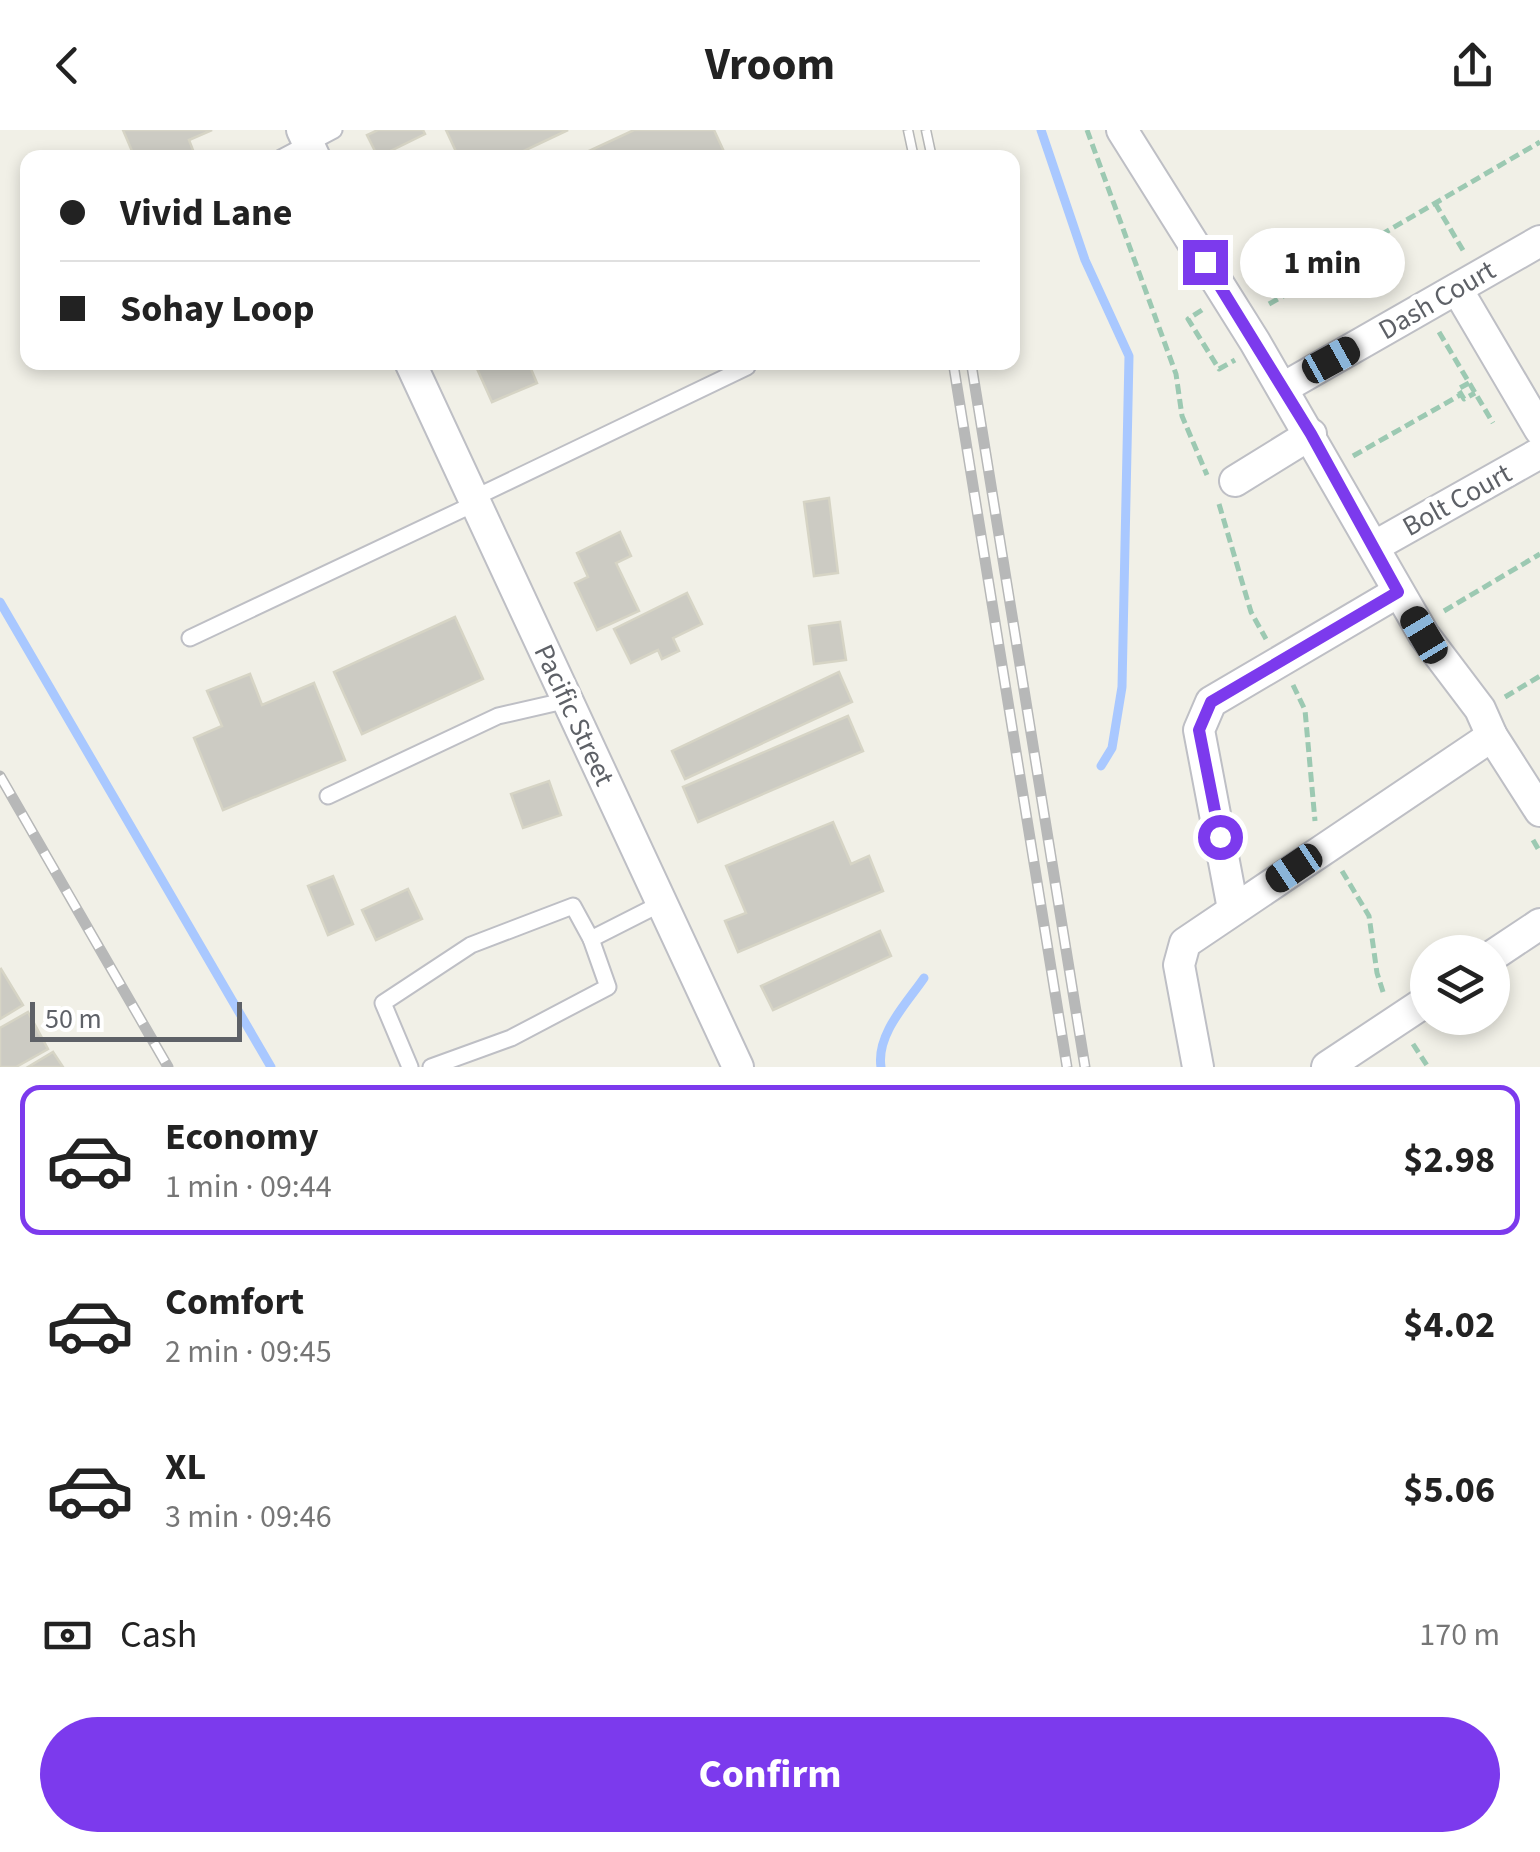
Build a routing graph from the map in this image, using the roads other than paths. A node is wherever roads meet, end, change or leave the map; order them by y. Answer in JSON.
{"nodes":[{"id":1,"x":1122,"y":130,"type":"edge"},
{"id":2,"x":1540,"y":241,"type":"edge"},
{"id":3,"x":1457,"y":289,"type":"junction"},
{"id":4,"x":414,"y":370,"type":"edge"},
{"id":5,"x":743,"y":370,"type":"edge"},
{"id":6,"x":1283,"y":388,"type":"junction"},
{"id":7,"x":1540,"y":430,"type":"edge"},
{"id":8,"x":1311,"y":434,"type":"junction"},
{"id":9,"x":1540,"y":454,"type":"edge"},
{"id":10,"x":1221,"y":487,"type":"road end"},
{"id":11,"x":475,"y":500,"type":"junction"},
{"id":12,"x":1375,"y":546,"type":"junction"},
{"id":13,"x":1398,"y":592,"type":"junction"},
{"id":14,"x":190,"y":638,"type":"dead end"},
{"id":15,"x":568,"y":700,"type":"junction"},
{"id":16,"x":1492,"y":736,"type":"junction"},
{"id":17,"x":1535,"y":793,"type":"edge"},
{"id":18,"x":328,"y":796,"type":"dead end"},
{"id":19,"x":662,"y":903,"type":"junction"},
{"id":20,"x":1233,"y":909,"type":"junction"},
{"id":21,"x":1540,"y":924,"type":"edge"},
{"id":22,"x":591,"y":939,"type":"junction"},
{"id":23,"x":1510,"y":944,"type":"edge"},
{"id":24,"x":1410,"y":1012,"type":"edge"},
{"id":25,"x":410,"y":1067,"type":"edge"},
{"id":26,"x":432,"y":1067,"type":"edge"},
{"id":27,"x":738,"y":1067,"type":"edge"},
{"id":28,"x":1198,"y":1067,"type":"edge"},
{"id":29,"x":1328,"y":1067,"type":"edge"}],
"edges":[{"from":1,"to":6,"type":"street"},
{"from":2,"to":3,"type":"street","name":"Dash Court"},
{"from":3,"to":6,"type":"street","name":"Dash Court"},
{"from":3,"to":7,"type":"street"},
{"from":4,"to":11,"type":"street","name":"Pacific Street"},
{"from":5,"to":11,"type":"lane"},
{"from":6,"to":8,"type":"street"},
{"from":8,"to":10,"type":"street"},
{"from":8,"to":12,"type":"street"},
{"from":9,"to":12,"type":"street","name":"Bolt Court"},
{"from":11,"to":14,"type":"lane"},
{"from":11,"to":15,"type":"street","name":"Pacific Street"},
{"from":12,"to":13,"type":"street"},
{"from":13,"to":16,"type":"street"},
{"from":13,"to":20,"type":"street"},
{"from":15,"to":18,"type":"lane"},
{"from":15,"to":19,"type":"street","name":"Pacific Street"},
{"from":16,"to":17,"type":"street"},
{"from":16,"to":20,"type":"street"},
{"from":19,"to":22,"type":"lane"},
{"from":19,"to":27,"type":"street","name":"Pacific Street"},
{"from":20,"to":28,"type":"street"},
{"from":21,"to":23,"type":"street"},
{"from":22,"to":25,"type":"lane"},
{"from":22,"to":26,"type":"lane"},
{"from":24,"to":29,"type":"street"}]}
